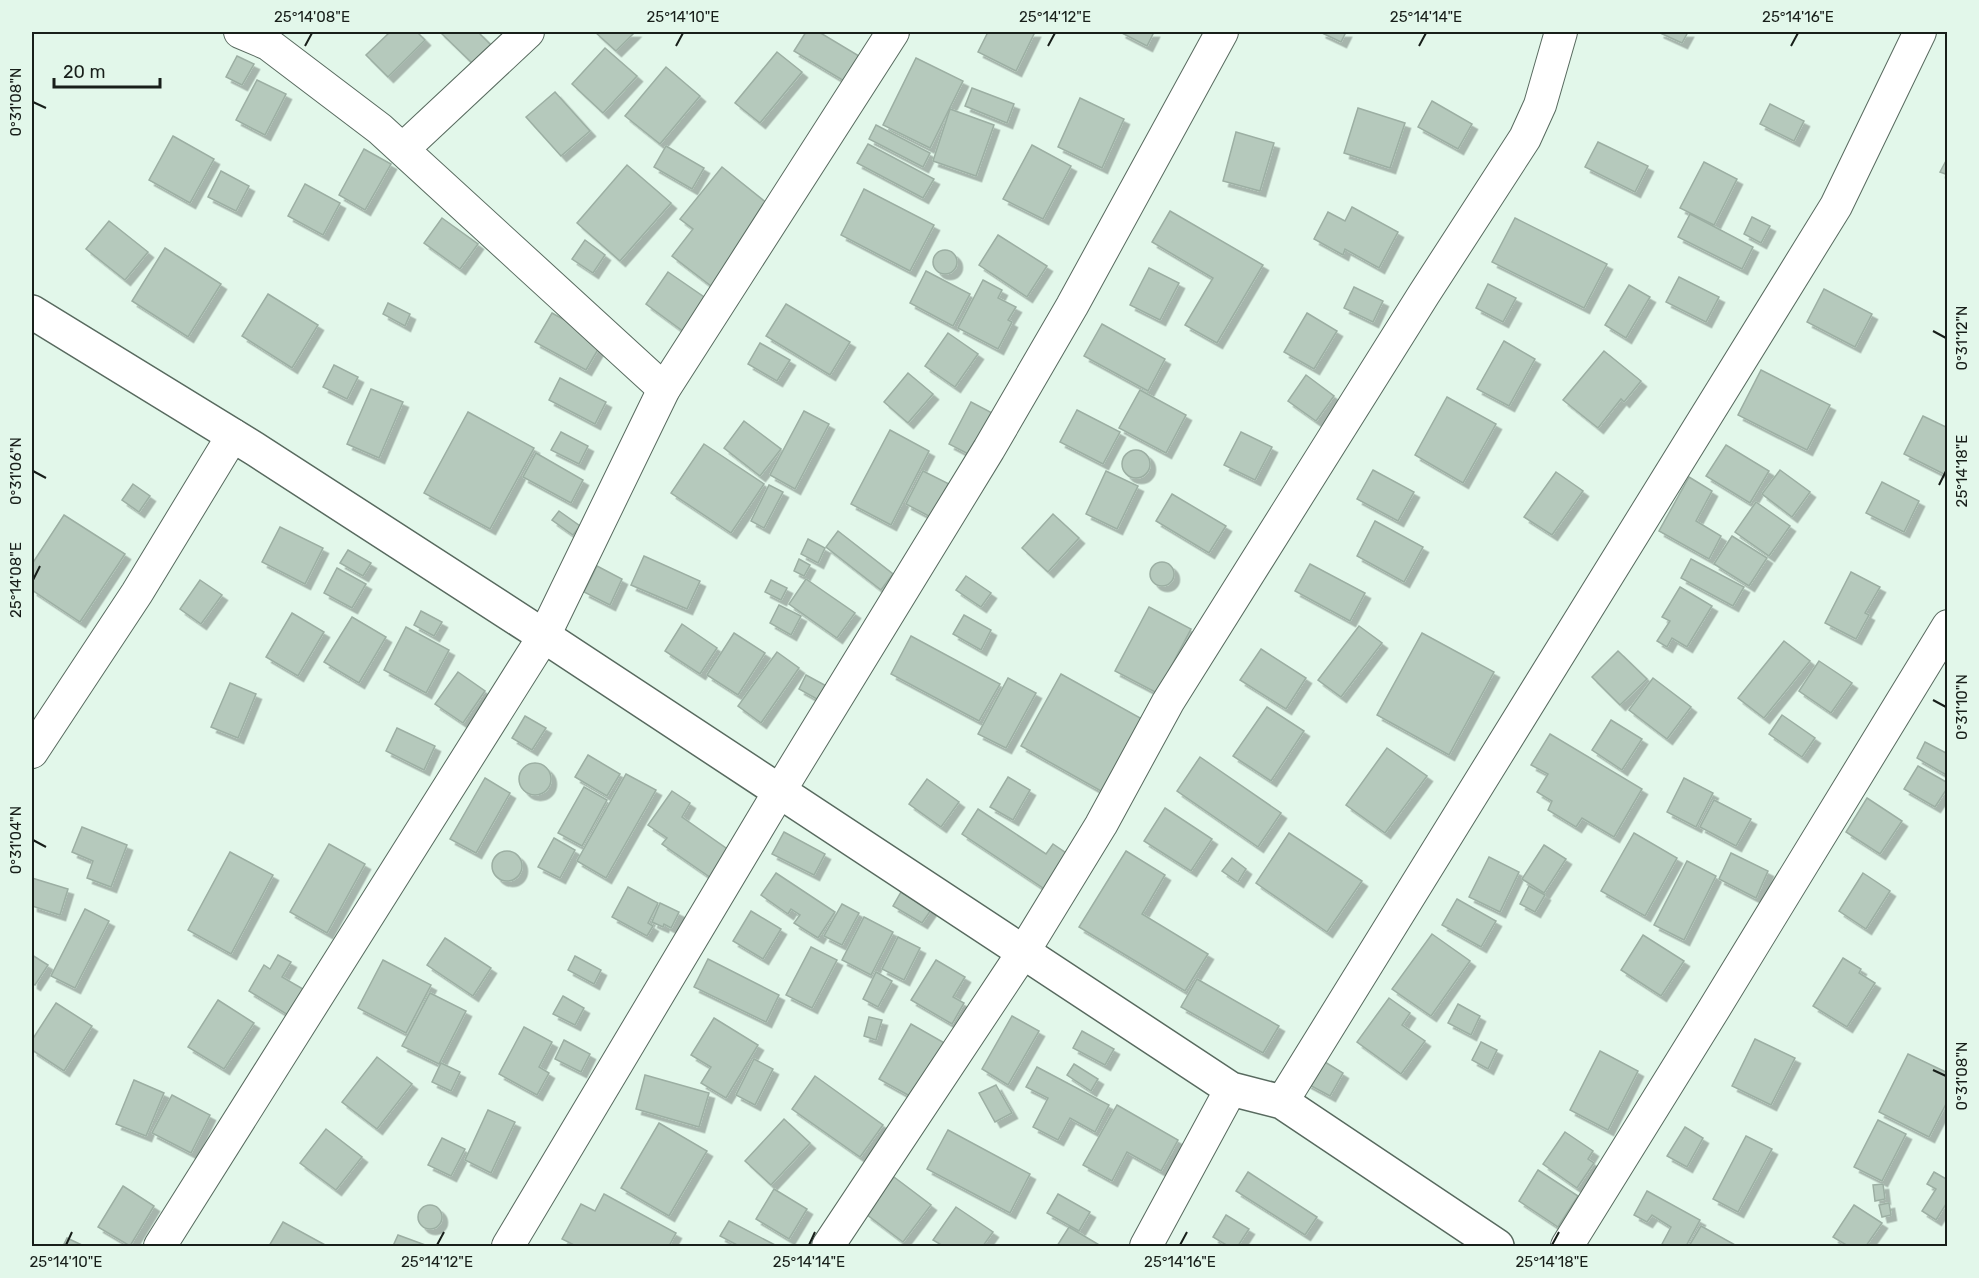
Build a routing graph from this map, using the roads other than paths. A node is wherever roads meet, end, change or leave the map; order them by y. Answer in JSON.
{"nodes":[{"id":1,"x":240,"y":32,"type":"edge"},
{"id":2,"x":528,"y":32,"type":"edge"},
{"id":3,"x":893,"y":32,"type":"edge"},
{"id":4,"x":1222,"y":32,"type":"edge"},
{"id":5,"x":1561,"y":32,"type":"edge"},
{"id":6,"x":1920,"y":32,"type":"edge"},
{"id":7,"x":403,"y":149,"type":"junction"},
{"id":8,"x":32,"y":312,"type":"edge"},
{"id":9,"x":664,"y":389,"type":"junction"},
{"id":10,"x":233,"y":435,"type":"junction"},
{"id":11,"x":1947,"y":626,"type":"edge"},
{"id":12,"x":544,"y":636,"type":"junction"},
{"id":13,"x":32,"y":752,"type":"edge"},
{"id":14,"x":779,"y":792,"type":"junction"},
{"id":15,"x":1024,"y":951,"type":"junction"},
{"id":16,"x":1231,"y":1089,"type":"junction"},
{"id":17,"x":1282,"y":1101,"type":"junction"},
{"id":18,"x":160,"y":1246,"type":"edge"},
{"id":19,"x":508,"y":1246,"type":"edge"},
{"id":20,"x":828,"y":1246,"type":"edge"},
{"id":21,"x":1146,"y":1246,"type":"edge"},
{"id":22,"x":1497,"y":1246,"type":"edge"},
{"id":23,"x":1567,"y":1246,"type":"edge"}],
"edges":[{"from":1,"to":7,"type":"street"},
{"from":2,"to":7,"type":"street"},
{"from":3,"to":9,"type":"street"},
{"from":4,"to":14,"type":"street"},
{"from":5,"to":15,"type":"street"},
{"from":6,"to":17,"type":"street"},
{"from":7,"to":9,"type":"street"},
{"from":8,"to":10,"type":"street"},
{"from":9,"to":12,"type":"street"},
{"from":10,"to":12,"type":"street"},
{"from":10,"to":13,"type":"street"},
{"from":11,"to":23,"type":"street"},
{"from":12,"to":14,"type":"street"},
{"from":12,"to":18,"type":"street"},
{"from":14,"to":15,"type":"street"},
{"from":14,"to":19,"type":"street"},
{"from":15,"to":16,"type":"street"},
{"from":15,"to":20,"type":"street"},
{"from":16,"to":17,"type":"street"},
{"from":16,"to":21,"type":"street"},
{"from":17,"to":22,"type":"street"}]}
